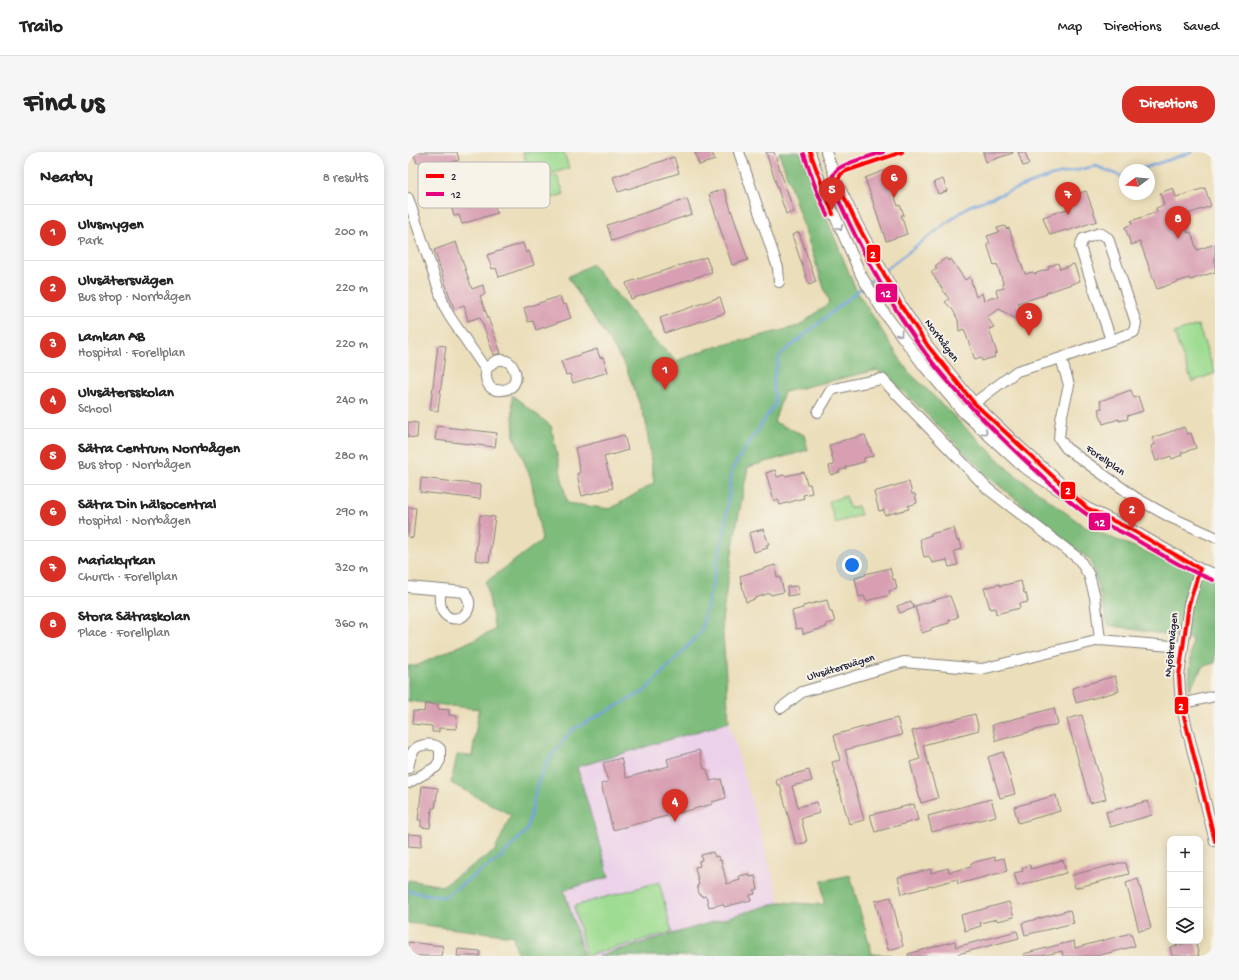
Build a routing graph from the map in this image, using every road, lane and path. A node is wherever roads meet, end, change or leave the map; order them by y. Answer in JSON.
{"nodes":[{"id":1,"x":739,"y":152,"type":"edge"},
{"id":2,"x":811,"y":152,"type":"edge"},
{"id":3,"x":826,"y":152,"type":"edge"},
{"id":4,"x":408,"y":198,"type":"edge"},
{"id":5,"x":779,"y":282,"type":"dead end"},
{"id":6,"x":1111,"y":340,"type":"junction"},
{"id":7,"x":1061,"y":358,"type":"junction"},
{"id":8,"x":486,"y":370,"type":"dead end"},
{"id":9,"x":974,"y":403,"type":"junction"},
{"id":10,"x":818,"y":412,"type":"dead end"},
{"id":11,"x":963,"y":412,"type":"junction"},
{"id":12,"x":1087,"y":508,"type":"junction"},
{"id":13,"x":1215,"y":536,"type":"edge"},
{"id":14,"x":1200,"y":569,"type":"junction"},
{"id":15,"x":1215,"y":574,"type":"edge"},
{"id":16,"x":408,"y":587,"type":"edge"},
{"id":17,"x":440,"y":591,"type":"dead end"},
{"id":18,"x":1100,"y":640,"type":"junction"},
{"id":19,"x":1183,"y":647,"type":"junction"},
{"id":20,"x":1215,"y":696,"type":"edge"},
{"id":21,"x":1181,"y":704,"type":"junction"},
{"id":22,"x":781,"y":708,"type":"dead end"},
{"id":23,"x":408,"y":768,"type":"edge"},
{"id":24,"x":408,"y":783,"type":"edge"},
{"id":25,"x":1215,"y":841,"type":"edge"}],
"edges":[{"from":1,"to":5,"type":"street"},
{"from":2,"to":11,"type":"street","name":"Norrbågen","one_way":true},
{"from":3,"to":9,"type":"street","name":"Norrbågen"},
{"from":4,"to":8,"type":"street"},
{"from":6,"to":6,"type":"street"},
{"from":6,"to":7,"type":"street"},
{"from":7,"to":9,"type":"street"},
{"from":7,"to":13,"type":"street","name":"Forellplan"},
{"from":9,"to":11,"type":"street"},
{"from":9,"to":12,"type":"street","name":"Norrbågen"},
{"from":10,"to":18,"type":"street"},
{"from":11,"to":12,"type":"street","name":"Norrbågen","one_way":true},
{"from":12,"to":14,"type":"street","name":"Norrbågen"},
{"from":14,"to":15,"type":"street","name":"Norrbågen"},
{"from":14,"to":19,"type":"street","name":"Nyöstervägen"},
{"from":16,"to":17,"type":"street"},
{"from":18,"to":19,"type":"street","name":"Ulvsätersvägen"},
{"from":18,"to":22,"type":"street","name":"Ulvsätersvägen"},
{"from":19,"to":21,"type":"street","name":"Nyöstervägen"},
{"from":20,"to":21,"type":"street"},
{"from":21,"to":25,"type":"street","name":"Nyöstervägen"},
{"from":23,"to":24,"type":"street"}]}
